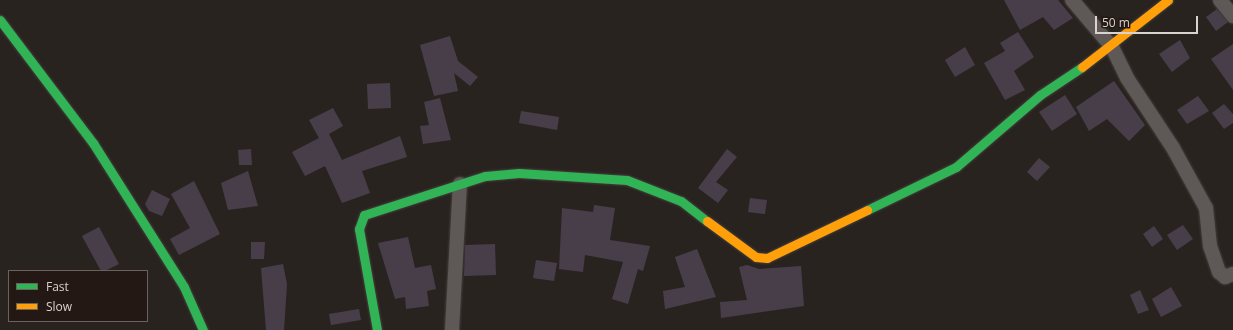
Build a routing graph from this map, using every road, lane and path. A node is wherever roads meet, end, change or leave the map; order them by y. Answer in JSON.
{"nodes":[{"id":1,"x":1072,"y":0,"type":"edge"},
{"id":2,"x":1168,"y":0,"type":"edge"},
{"id":3,"x":1220,"y":0,"type":"edge"},
{"id":4,"x":1233,"y":16,"type":"edge"},
{"id":5,"x":0,"y":20,"type":"edge"},
{"id":6,"x":1112,"y":47,"type":"junction"},
{"id":7,"x":460,"y":184,"type":"junction"},
{"id":8,"x":1233,"y":274,"type":"edge"},
{"id":9,"x":203,"y":330,"type":"edge"},
{"id":10,"x":377,"y":330,"type":"edge"},
{"id":11,"x":452,"y":330,"type":"edge"}],
"edges":[{"from":1,"to":6,"type":"street"},
{"from":2,"to":6,"type":"street"},
{"from":3,"to":4,"type":"street"},
{"from":5,"to":9,"type":"street"},
{"from":6,"to":7,"type":"street"},
{"from":6,"to":8,"type":"street"},
{"from":7,"to":10,"type":"street"},
{"from":7,"to":11,"type":"street"}]}
